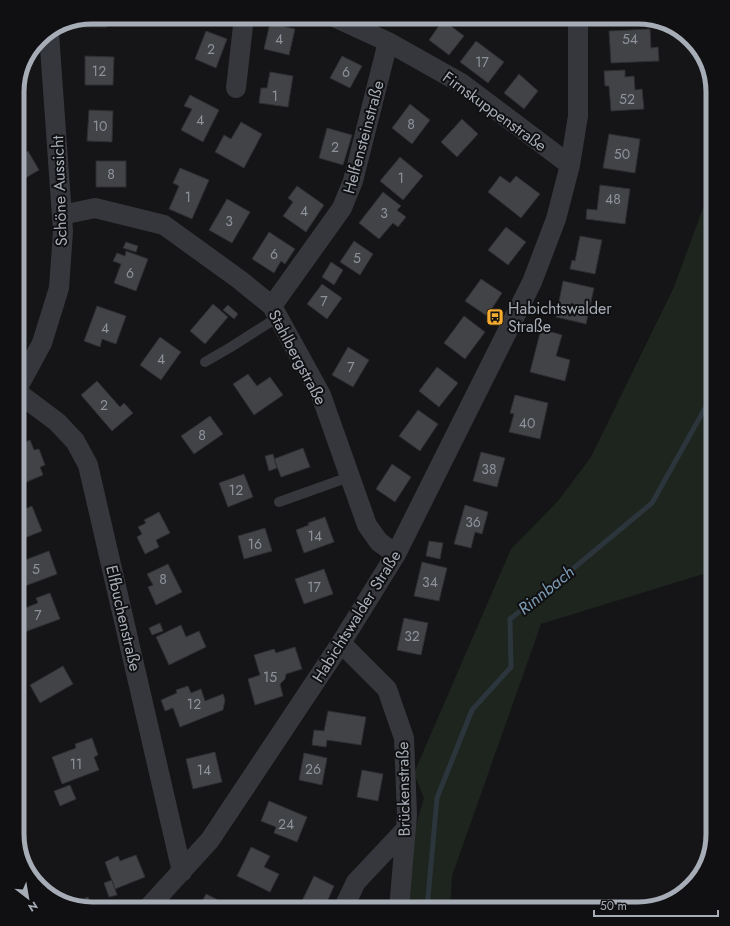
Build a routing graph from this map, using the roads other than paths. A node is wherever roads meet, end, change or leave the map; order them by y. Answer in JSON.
{"nodes":[{"id":1,"x":243,"y":24,"type":"edge"},
{"id":2,"x":349,"y":24,"type":"edge"},
{"id":3,"x":578,"y":24,"type":"edge"},
{"id":4,"x":49,"y":39,"type":"edge"},
{"id":5,"x":388,"y":42,"type":"junction"},
{"id":6,"x":236,"y":88,"type":"dead end"},
{"id":7,"x":570,"y":165,"type":"junction"},
{"id":8,"x":62,"y":214,"type":"junction"},
{"id":9,"x":275,"y":312,"type":"junction"},
{"id":10,"x":205,"y":362,"type":"dead end"},
{"id":11,"x":24,"y":377,"type":"edge"},
{"id":12,"x":24,"y":396,"type":"edge"},
{"id":13,"x":350,"y":478,"type":"junction"},
{"id":14,"x":279,"y":502,"type":"dead end"},
{"id":15,"x":396,"y":554,"type":"junction"},
{"id":16,"x":341,"y":643,"type":"junction"},
{"id":17,"x":404,"y":831,"type":"junction"},
{"id":18,"x":182,"y":872,"type":"junction"},
{"id":19,"x":154,"y":902,"type":"edge"},
{"id":20,"x":346,"y":902,"type":"edge"},
{"id":21,"x":399,"y":902,"type":"edge"}],
"edges":[{"from":1,"to":6,"type":"street"},
{"from":2,"to":5,"type":"street","name":"Firnskuppenstraße"},
{"from":3,"to":7,"type":"street","name":"Habichtswalder Straße"},
{"from":4,"to":8,"type":"street","name":"Schöne Aussicht"},
{"from":5,"to":7,"type":"street","name":"Firnskuppenstraße"},
{"from":5,"to":9,"type":"street","name":"Helfensteinstraße"},
{"from":7,"to":15,"type":"street","name":"Habichtswalder Straße"},
{"from":8,"to":9,"type":"street","name":"Stahlbergstraße"},
{"from":8,"to":11,"type":"street","name":"Schöne Aussicht"},
{"from":9,"to":10,"type":"lane"},
{"from":9,"to":13,"type":"street","name":"Stahlbergstraße"},
{"from":12,"to":18,"type":"street","name":"Elfbuchenstraße"},
{"from":13,"to":14,"type":"lane"},
{"from":13,"to":15,"type":"street","name":"Stahlbergstraße"},
{"from":15,"to":16,"type":"street","name":"Habichtswalder Straße"},
{"from":16,"to":17,"type":"street","name":"Brückenstraße"},
{"from":16,"to":18,"type":"street","name":"Habichtswalder Straße"},
{"from":17,"to":20,"type":"street"},
{"from":17,"to":21,"type":"street","name":"Brückenstraße"},
{"from":18,"to":19,"type":"street","name":"Habichtswalder Straße"}]}
